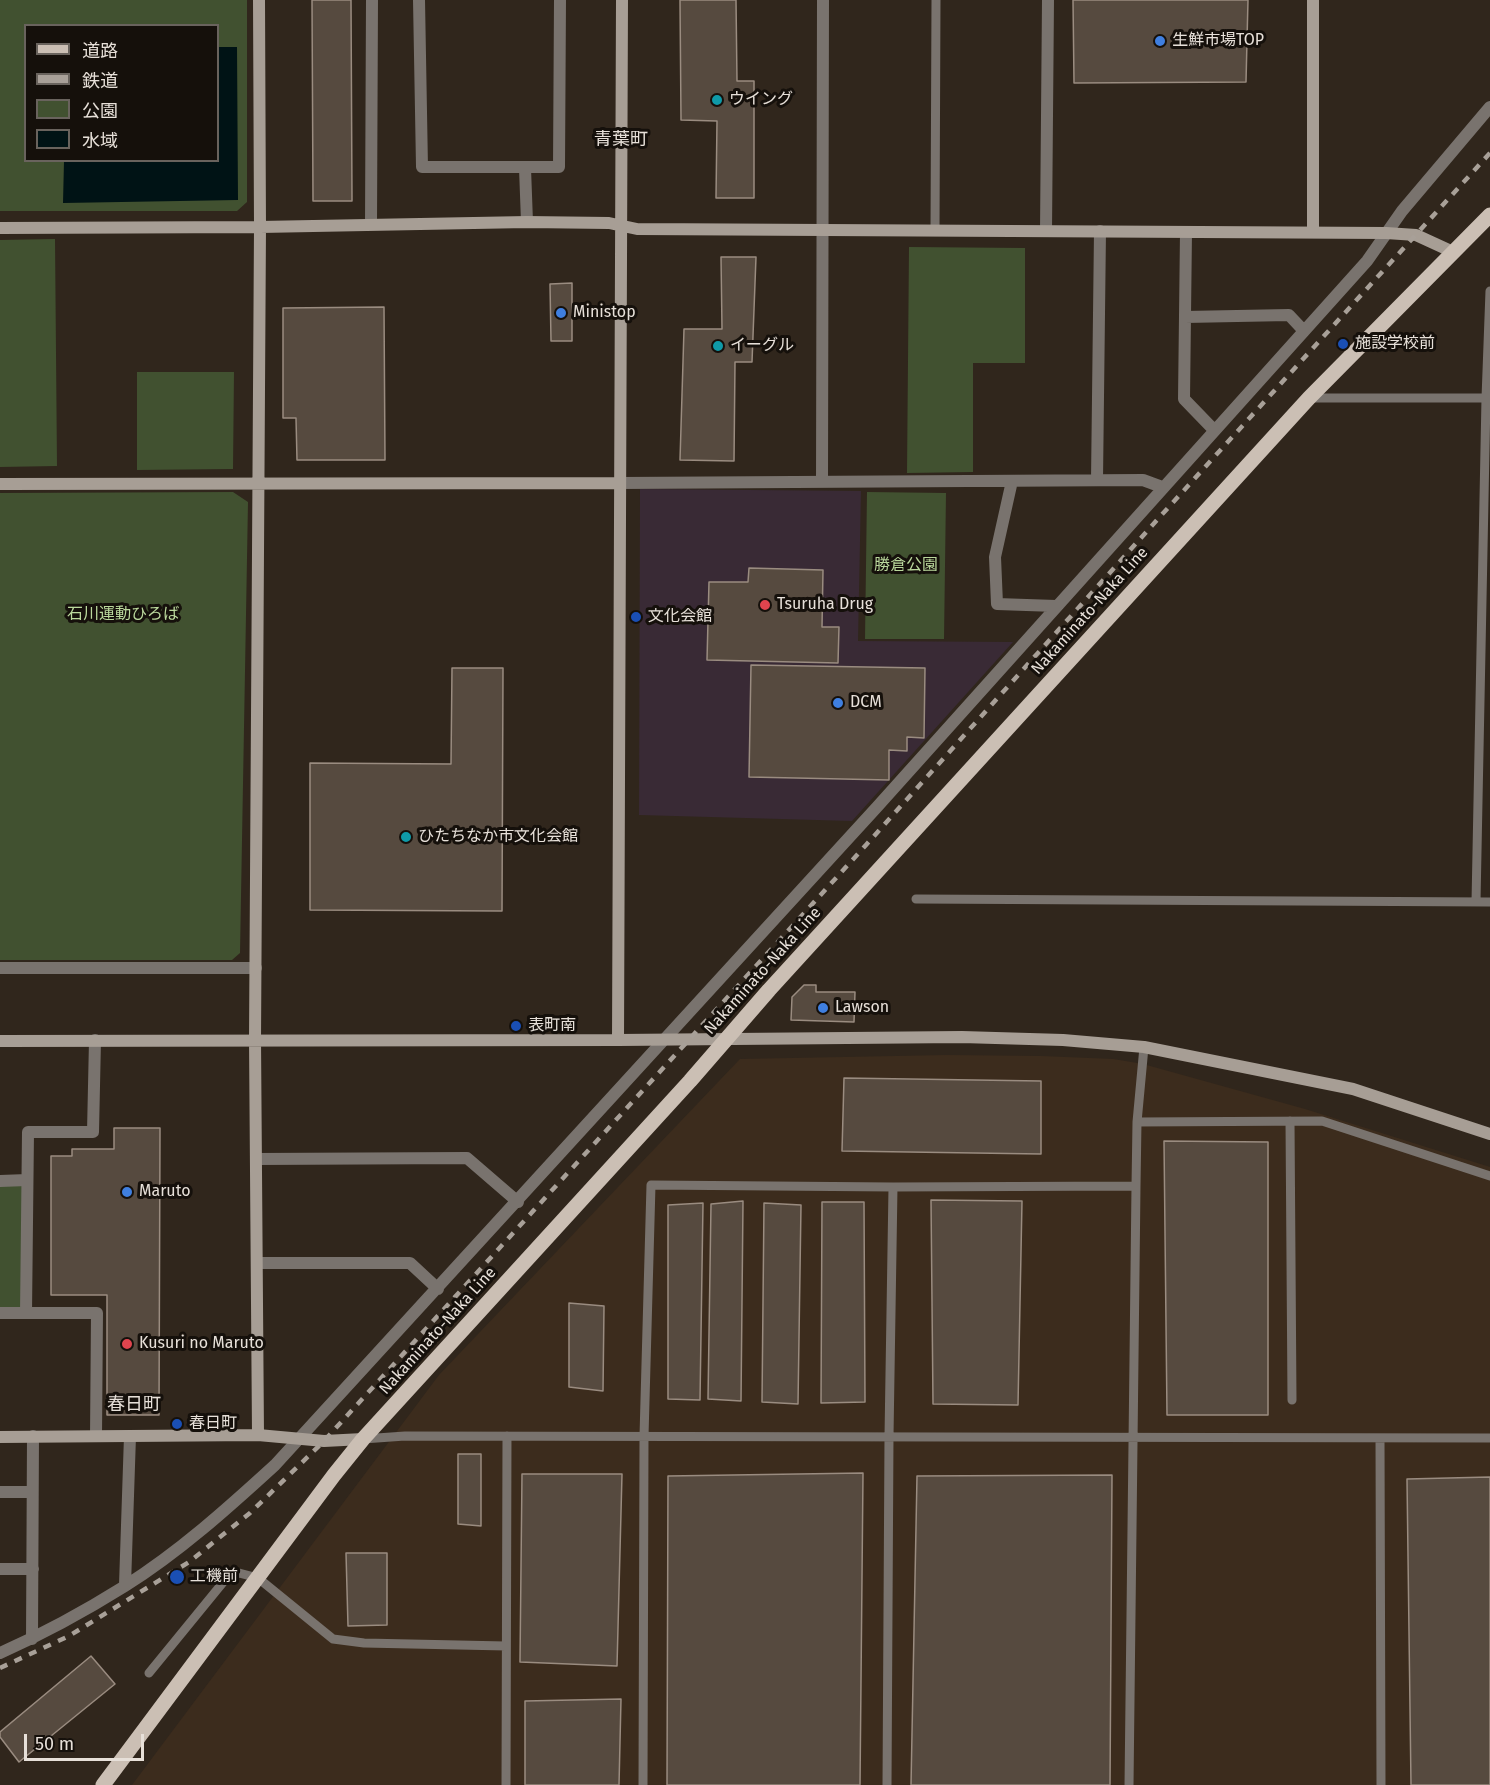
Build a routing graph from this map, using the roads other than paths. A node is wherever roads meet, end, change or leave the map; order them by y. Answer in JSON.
{"nodes":[{"id":1,"x":259,"y":0,"type":"edge"},
{"id":2,"x":372,"y":0,"type":"edge"},
{"id":3,"x":419,"y":0,"type":"edge"},
{"id":4,"x":560,"y":0,"type":"edge"},
{"id":5,"x":622,"y":0,"type":"edge"},
{"id":6,"x":823,"y":0,"type":"edge"},
{"id":7,"x":936,"y":0,"type":"edge"},
{"id":8,"x":1048,"y":0,"type":"edge"},
{"id":9,"x":1313,"y":0,"type":"edge"},
{"id":10,"x":1490,"y":107,"type":"edge"},
{"id":11,"x":525,"y":168,"type":"junction"},
{"id":12,"x":1490,"y":214,"type":"edge"},
{"id":13,"x":527,"y":222,"type":"junction"},
{"id":14,"x":371,"y":224,"type":"junction"},
{"id":15,"x":620,"y":224,"type":"junction"},
{"id":16,"x":260,"y":227,"type":"junction"},
{"id":17,"x":0,"y":228,"type":"edge"},
{"id":18,"x":822,"y":230,"type":"junction"},
{"id":19,"x":935,"y":230,"type":"junction"},
{"id":20,"x":1046,"y":231,"type":"junction"},
{"id":21,"x":1100,"y":231,"type":"junction"},
{"id":22,"x":1186,"y":232,"type":"junction"},
{"id":23,"x":1313,"y":232,"type":"junction"},
{"id":24,"x":1386,"y":233,"type":"junction"},
{"id":25,"x":1453,"y":252,"type":"junction"},
{"id":26,"x":1490,"y":291,"type":"edge"},
{"id":27,"x":1185,"y":317,"type":"junction"},
{"id":28,"x":1304,"y":331,"type":"junction"},
{"id":29,"x":1309,"y":398,"type":"junction"},
{"id":30,"x":1488,"y":398,"type":"edge"},
{"id":31,"x":1214,"y":430,"type":"junction"},
{"id":32,"x":1097,"y":480,"type":"junction"},
{"id":33,"x":822,"y":481,"type":"junction"},
{"id":34,"x":1012,"y":481,"type":"junction"},
{"id":35,"x":258,"y":483,"type":"junction"},
{"id":36,"x":620,"y":483,"type":"junction"},
{"id":37,"x":0,"y":484,"type":"edge"},
{"id":38,"x":1162,"y":487,"type":"junction"},
{"id":39,"x":1056,"y":606,"type":"junction"},
{"id":40,"x":916,"y":899,"type":"dead end"},
{"id":41,"x":1476,"y":902,"type":"junction"},
{"id":42,"x":1490,"y":902,"type":"edge"},
{"id":43,"x":0,"y":968,"type":"edge"},
{"id":44,"x":256,"y":968,"type":"junction"},
{"id":45,"x":727,"y":1038,"type":"junction"},
{"id":46,"x":255,"y":1039,"type":"junction"},
{"id":47,"x":663,"y":1039,"type":"junction"},
{"id":48,"x":95,"y":1040,"type":"junction"},
{"id":49,"x":618,"y":1040,"type":"junction"},
{"id":50,"x":0,"y":1041,"type":"edge"},
{"id":51,"x":1144,"y":1047,"type":"junction"},
{"id":52,"x":1290,"y":1121,"type":"junction"},
{"id":53,"x":1137,"y":1122,"type":"junction"},
{"id":54,"x":1490,"y":1134,"type":"edge"},
{"id":55,"x":256,"y":1159,"type":"junction"},
{"id":56,"x":1490,"y":1176,"type":"edge"},
{"id":57,"x":0,"y":1180,"type":"edge"},
{"id":58,"x":27,"y":1180,"type":"junction"},
{"id":59,"x":1136,"y":1186,"type":"junction"},
{"id":60,"x":893,"y":1187,"type":"junction"},
{"id":61,"x":518,"y":1202,"type":"junction"},
{"id":62,"x":257,"y":1263,"type":"junction"},
{"id":63,"x":438,"y":1289,"type":"junction"},
{"id":64,"x":0,"y":1312,"type":"edge"},
{"id":65,"x":26,"y":1313,"type":"junction"},
{"id":66,"x":1292,"y":1400,"type":"dead end"},
{"id":67,"x":258,"y":1435,"type":"junction"},
{"id":68,"x":33,"y":1436,"type":"junction"},
{"id":69,"x":96,"y":1436,"type":"junction"},
{"id":70,"x":130,"y":1436,"type":"junction"},
{"id":71,"x":507,"y":1436,"type":"junction"},
{"id":72,"x":644,"y":1436,"type":"junction"},
{"id":73,"x":888,"y":1436,"type":"junction"},
{"id":74,"x":1132,"y":1436,"type":"junction"},
{"id":75,"x":0,"y":1437,"type":"edge"},
{"id":76,"x":302,"y":1438,"type":"junction"},
{"id":77,"x":1380,"y":1438,"type":"junction"},
{"id":78,"x":1490,"y":1438,"type":"edge"},
{"id":79,"x":363,"y":1440,"type":"junction"},
{"id":80,"x":0,"y":1492,"type":"edge"},
{"id":81,"x":32,"y":1492,"type":"junction"},
{"id":82,"x":0,"y":1569,"type":"edge"},
{"id":83,"x":33,"y":1569,"type":"junction"},
{"id":84,"x":258,"y":1578,"type":"junction"},
{"id":85,"x":125,"y":1586,"type":"junction"},
{"id":86,"x":32,"y":1639,"type":"junction"},
{"id":87,"x":506,"y":1646,"type":"junction"},
{"id":88,"x":0,"y":1653,"type":"edge"},
{"id":89,"x":149,"y":1673,"type":"dead end"},
{"id":90,"x":103,"y":1785,"type":"edge"},
{"id":91,"x":506,"y":1785,"type":"edge"},
{"id":92,"x":643,"y":1785,"type":"edge"},
{"id":93,"x":887,"y":1785,"type":"edge"},
{"id":94,"x":1129,"y":1785,"type":"edge"},
{"id":95,"x":1381,"y":1785,"type":"edge"}],
"edges":[{"from":1,"to":16,"type":"street"},
{"from":2,"to":14,"type":"street"},
{"from":3,"to":11,"type":"street"},
{"from":4,"to":11,"type":"street"},
{"from":5,"to":15,"type":"street"},
{"from":6,"to":18,"type":"street"},
{"from":7,"to":19,"type":"lane"},
{"from":8,"to":20,"type":"street"},
{"from":9,"to":23,"type":"street"},
{"from":10,"to":24,"type":"street"},
{"from":11,"to":13,"type":"street"},
{"from":12,"to":25,"type":"main road","name":"Nakaminato-Naka Line"},
{"from":13,"to":14,"type":"street"},
{"from":13,"to":15,"type":"street"},
{"from":14,"to":16,"type":"street"},
{"from":15,"to":18,"type":"street"},
{"from":15,"to":36,"type":"street"},
{"from":16,"to":17,"type":"street"},
{"from":16,"to":35,"type":"street"},
{"from":18,"to":19,"type":"street"},
{"from":18,"to":33,"type":"street"},
{"from":19,"to":20,"type":"street"},
{"from":20,"to":21,"type":"street"},
{"from":21,"to":22,"type":"street"},
{"from":21,"to":32,"type":"street"},
{"from":22,"to":23,"type":"street"},
{"from":22,"to":27,"type":"street"},
{"from":23,"to":24,"type":"street"},
{"from":24,"to":25,"type":"street"},
{"from":24,"to":28,"type":"street"},
{"from":25,"to":29,"type":"main road","name":"Nakaminato-Naka Line"},
{"from":26,"to":30,"type":"lane"},
{"from":27,"to":28,"type":"street"},
{"from":27,"to":31,"type":"street"},
{"from":28,"to":31,"type":"street"},
{"from":29,"to":30,"type":"lane"},
{"from":29,"to":45,"type":"main road","name":"Nakaminato-Naka Line"},
{"from":30,"to":41,"type":"lane"},
{"from":31,"to":38,"type":"street"},
{"from":32,"to":34,"type":"street"},
{"from":32,"to":38,"type":"street"},
{"from":33,"to":34,"type":"street"},
{"from":33,"to":36,"type":"street"},
{"from":34,"to":39,"type":"street"},
{"from":35,"to":36,"type":"street"},
{"from":35,"to":37,"type":"street"},
{"from":35,"to":44,"type":"street"},
{"from":36,"to":49,"type":"street"},
{"from":38,"to":39,"type":"street"},
{"from":39,"to":47,"type":"street"},
{"from":40,"to":41,"type":"lane"},
{"from":41,"to":42,"type":"lane"},
{"from":43,"to":44,"type":"street"},
{"from":44,"to":46,"type":"street"},
{"from":45,"to":47,"type":"street"},
{"from":45,"to":51,"type":"street"},
{"from":45,"to":79,"type":"main road","name":"Nakaminato-Naka Line"},
{"from":46,"to":48,"type":"street"},
{"from":46,"to":49,"type":"street"},
{"from":46,"to":55,"type":"street"},
{"from":47,"to":49,"type":"street"},
{"from":47,"to":61,"type":"street"},
{"from":48,"to":50,"type":"street"},
{"from":48,"to":58,"type":"street"},
{"from":51,"to":53,"type":"lane"},
{"from":51,"to":54,"type":"street"},
{"from":52,"to":53,"type":"lane"},
{"from":52,"to":56,"type":"lane"},
{"from":52,"to":66,"type":"lane"},
{"from":53,"to":59,"type":"lane"},
{"from":55,"to":61,"type":"street"},
{"from":55,"to":62,"type":"street"},
{"from":57,"to":58,"type":"street"},
{"from":58,"to":65,"type":"street"},
{"from":59,"to":60,"type":"lane"},
{"from":59,"to":74,"type":"lane"},
{"from":60,"to":72,"type":"lane"},
{"from":60,"to":73,"type":"lane"},
{"from":61,"to":63,"type":"street"},
{"from":62,"to":63,"type":"street"},
{"from":62,"to":67,"type":"street"},
{"from":63,"to":76,"type":"street"},
{"from":64,"to":65,"type":"street"},
{"from":65,"to":69,"type":"street"},
{"from":67,"to":70,"type":"street"},
{"from":67,"to":76,"type":"street"},
{"from":68,"to":69,"type":"street"},
{"from":68,"to":75,"type":"street"},
{"from":68,"to":81,"type":"street"},
{"from":69,"to":70,"type":"street"},
{"from":70,"to":85,"type":"street"},
{"from":71,"to":72,"type":"lane"},
{"from":71,"to":79,"type":"lane"},
{"from":71,"to":87,"type":"lane"},
{"from":72,"to":73,"type":"lane"},
{"from":72,"to":92,"type":"lane"},
{"from":73,"to":74,"type":"lane"},
{"from":73,"to":93,"type":"lane"},
{"from":74,"to":77,"type":"lane"},
{"from":74,"to":94,"type":"lane"},
{"from":76,"to":79,"type":"street"},
{"from":76,"to":85,"type":"street"},
{"from":77,"to":78,"type":"lane"},
{"from":77,"to":95,"type":"lane"},
{"from":79,"to":84,"type":"main road","name":"Nakaminato-Naka Line"},
{"from":80,"to":81,"type":"street"},
{"from":81,"to":83,"type":"street"},
{"from":82,"to":83,"type":"street"},
{"from":83,"to":86,"type":"street"},
{"from":84,"to":87,"type":"lane"},
{"from":84,"to":89,"type":"lane"},
{"from":84,"to":90,"type":"main road","name":"Nakaminato-Naka Line"},
{"from":85,"to":86,"type":"street"},
{"from":86,"to":88,"type":"street"},
{"from":87,"to":91,"type":"lane"}]}
